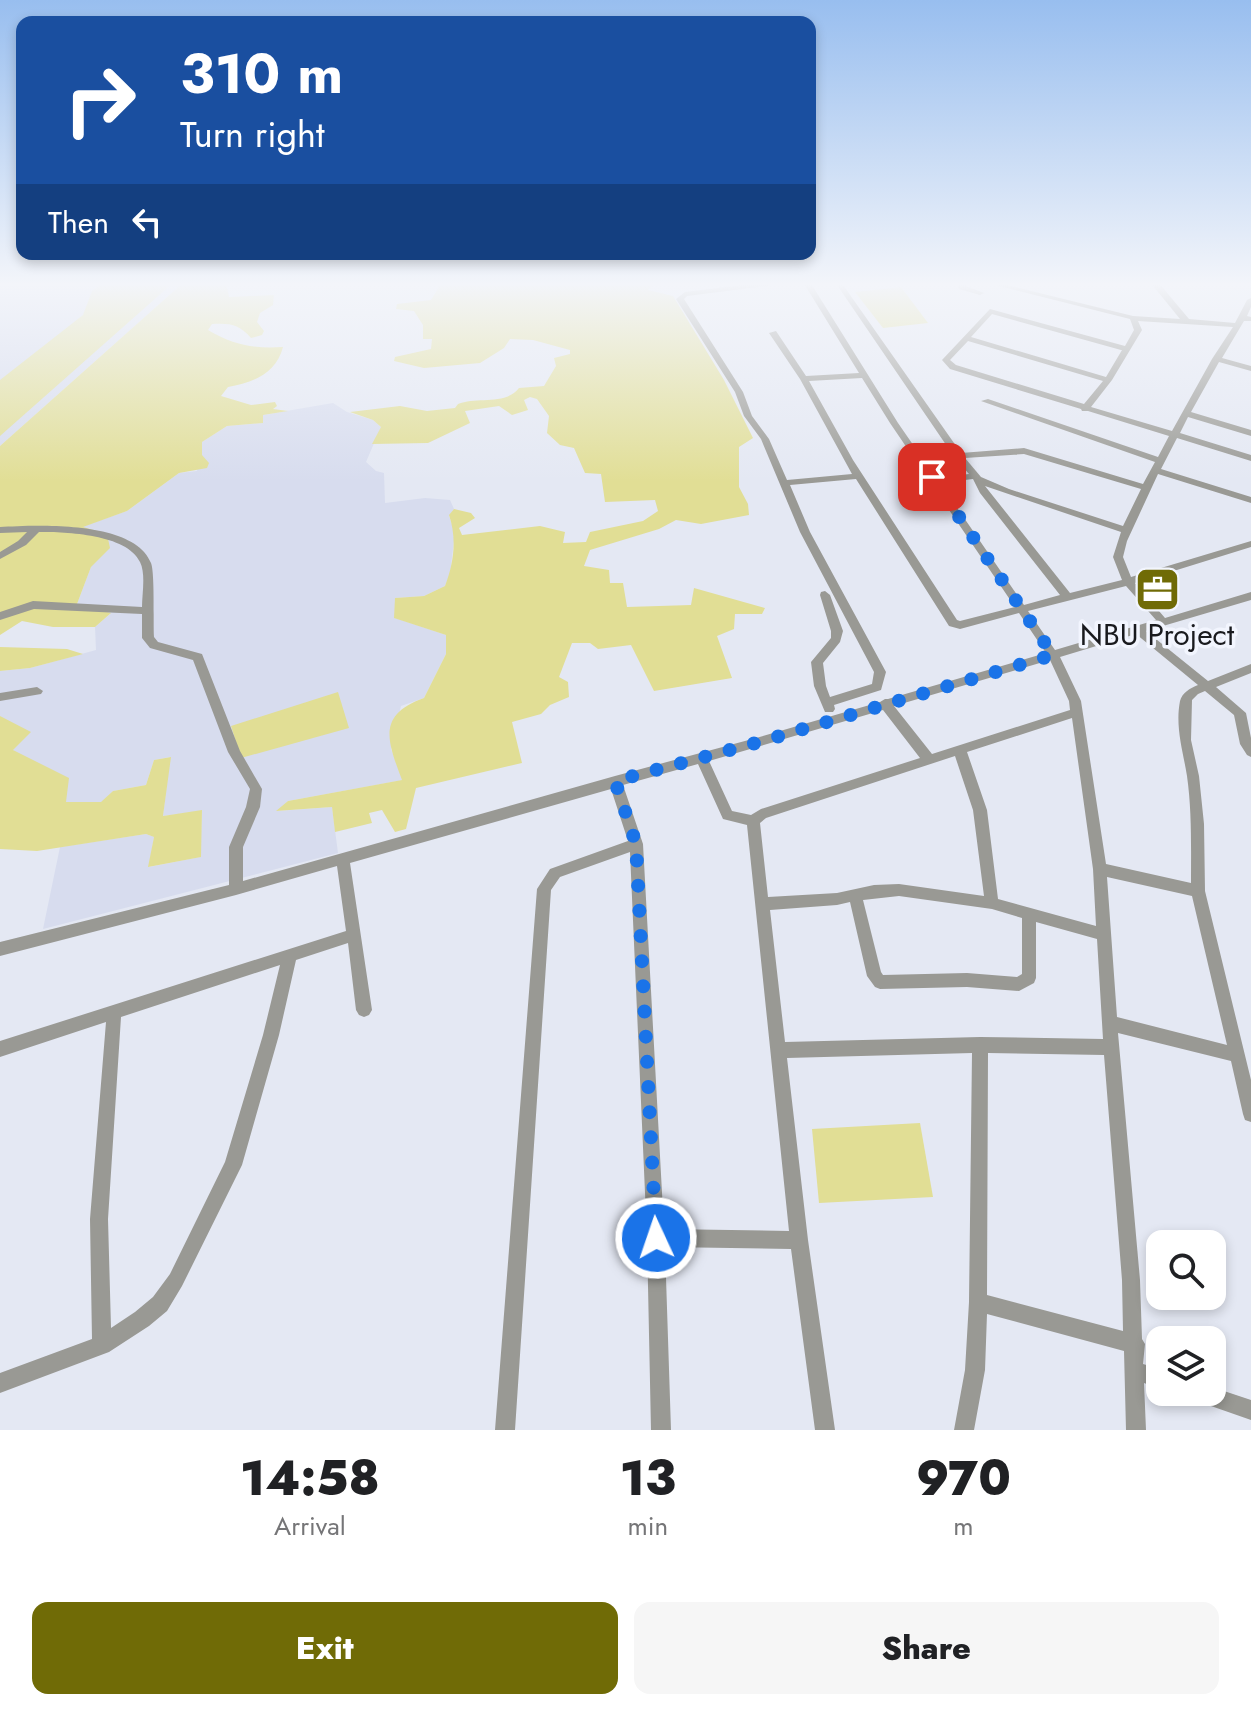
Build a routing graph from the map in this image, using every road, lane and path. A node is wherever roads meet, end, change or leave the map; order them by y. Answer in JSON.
{"nodes":[{"id":1,"x":1124,"y":348,"type":"edge"},
{"id":2,"x":712,"y":349,"type":"edge"},
{"id":3,"x":784,"y":349,"type":"edge"},
{"id":4,"x":848,"y":349,"type":"edge"},
{"id":5,"x":884,"y":349,"type":"edge"},
{"id":6,"x":957,"y":349,"type":"edge"},
{"id":7,"x":1003,"y":349,"type":"edge"},
{"id":8,"x":1224,"y":349,"type":"edge"},
{"id":9,"x":1216,"y":359,"type":"junction"},
{"id":10,"x":1251,"y":369,"type":"edge"},
{"id":11,"x":865,"y":375,"type":"junction"},
{"id":12,"x":804,"y":379,"type":"junction"},
{"id":13,"x":1108,"y":380,"type":"junction"},
{"id":14,"x":985,"y":401,"type":"dead end"},
{"id":15,"x":1085,"y":409,"type":"junction"},
{"id":16,"x":1187,"y":414,"type":"junction"},
{"id":17,"x":1251,"y":433,"type":"edge"},
{"id":18,"x":1175,"y":436,"type":"junction"},
{"id":19,"x":958,"y":456,"type":"junction"},
{"id":20,"x":1251,"y":458,"type":"edge"},
{"id":21,"x":1159,"y":466,"type":"junction"},
{"id":22,"x":858,"y":476,"type":"junction"},
{"id":23,"x":977,"y":477,"type":"junction"},
{"id":24,"x":934,"y":481,"type":"junction"},
{"id":25,"x":784,"y":483,"type":"junction"},
{"id":26,"x":1147,"y":488,"type":"junction"},
{"id":27,"x":1251,"y":500,"type":"edge"},
{"id":28,"x":36,"y":529,"type":"junction"},
{"id":29,"x":0,"y":530,"type":"edge"},
{"id":30,"x":1126,"y":530,"type":"junction"},
{"id":31,"x":1251,"y":544,"type":"edge"},
{"id":32,"x":0,"y":556,"type":"edge"},
{"id":33,"x":1130,"y":581,"type":"junction"},
{"id":34,"x":825,"y":595,"type":"dead end"},
{"id":35,"x":1251,"y":596,"type":"edge"},
{"id":36,"x":1067,"y":597,"type":"junction"},
{"id":37,"x":1022,"y":609,"type":"junction"},
{"id":38,"x":148,"y":611,"type":"junction"},
{"id":39,"x":3,"y":616,"type":"edge"},
{"id":40,"x":1163,"y":622,"type":"junction"},
{"id":41,"x":0,"y":629,"type":"edge"},
{"id":42,"x":1139,"y":631,"type":"junction"},
{"id":43,"x":1053,"y":655,"type":"junction"},
{"id":44,"x":1251,"y":668,"type":"edge"},
{"id":45,"x":1206,"y":686,"type":"junction"},
{"id":46,"x":37,"y":691,"type":"dead end"},
{"id":47,"x":0,"y":697,"type":"edge"},
{"id":48,"x":827,"y":703,"type":"junction"},
{"id":49,"x":885,"y":703,"type":"junction"},
{"id":50,"x":1077,"y":712,"type":"junction"},
{"id":51,"x":832,"y":719,"type":"junction"},
{"id":52,"x":960,"y":751,"type":"junction"},
{"id":53,"x":1251,"y":752,"type":"edge"},
{"id":54,"x":701,"y":758,"type":"junction"},
{"id":55,"x":930,"y":761,"type":"junction"},
{"id":56,"x":615,"y":781,"type":"junction"},
{"id":57,"x":753,"y":821,"type":"junction"},
{"id":58,"x":636,"y":844,"type":"junction"},
{"id":59,"x":343,"y":858,"type":"junction"},
{"id":60,"x":1100,"y":869,"type":"junction"},
{"id":61,"x":236,"y":889,"type":"junction"},
{"id":62,"x":1198,"y":891,"type":"junction"},
{"id":63,"x":855,"y":895,"type":"junction"},
{"id":64,"x":992,"y":903,"type":"junction"},
{"id":65,"x":763,"y":904,"type":"junction"},
{"id":66,"x":1029,"y":914,"type":"junction"},
{"id":67,"x":1103,"y":934,"type":"junction"},
{"id":68,"x":353,"y":935,"type":"junction"},
{"id":69,"x":0,"y":949,"type":"edge"},
{"id":70,"x":290,"y":956,"type":"junction"},
{"id":71,"x":364,"y":1010,"type":"dead end"},
{"id":72,"x":114,"y":1012,"type":"junction"},
{"id":73,"x":1109,"y":1023,"type":"junction"},
{"id":74,"x":980,"y":1045,"type":"junction"},
{"id":75,"x":1111,"y":1047,"type":"junction"},
{"id":76,"x":0,"y":1049,"type":"edge"},
{"id":77,"x":780,"y":1050,"type":"junction"},
{"id":78,"x":1237,"y":1055,"type":"junction"},
{"id":79,"x":1251,"y":1114,"type":"edge"},
{"id":80,"x":656,"y":1238,"type":"junction"},
{"id":81,"x":799,"y":1240,"type":"junction"},
{"id":82,"x":978,"y":1302,"type":"junction"},
{"id":83,"x":1135,"y":1344,"type":"junction"},
{"id":84,"x":102,"y":1345,"type":"junction"},
{"id":85,"x":1136,"y":1371,"type":"junction"},
{"id":86,"x":1146,"y":1374,"type":"edge"},
{"id":87,"x":0,"y":1383,"type":"edge"},
{"id":88,"x":1226,"y":1402,"type":"edge"},
{"id":89,"x":1251,"y":1410,"type":"edge"},
{"id":90,"x":505,"y":1430,"type":"edge"},
{"id":91,"x":661,"y":1430,"type":"edge"},
{"id":92,"x":825,"y":1430,"type":"edge"},
{"id":93,"x":964,"y":1430,"type":"edge"},
{"id":94,"x":1136,"y":1430,"type":"edge"}],
"edges":[{"from":1,"to":13,"type":"street"},
{"from":2,"to":25,"type":"street"},
{"from":3,"to":12,"type":"street"},
{"from":4,"to":11,"type":"street"},
{"from":5,"to":19,"type":"street"},
{"from":6,"to":15,"type":"street"},
{"from":7,"to":13,"type":"street"},
{"from":8,"to":9,"type":"street"},
{"from":9,"to":10,"type":"street"},
{"from":9,"to":16,"type":"street"},
{"from":11,"to":12,"type":"street"},
{"from":11,"to":24,"type":"street"},
{"from":12,"to":22,"type":"street"},
{"from":13,"to":15,"type":"street"},
{"from":14,"to":21,"type":"street"},
{"from":15,"to":18,"type":"street"},
{"from":16,"to":17,"type":"street"},
{"from":16,"to":18,"type":"street"},
{"from":18,"to":20,"type":"street"},
{"from":18,"to":21,"type":"street"},
{"from":19,"to":23,"type":"street"},
{"from":19,"to":26,"type":"street"},
{"from":21,"to":26,"type":"street"},
{"from":21,"to":27,"type":"street"},
{"from":22,"to":25,"type":"street"},
{"from":22,"to":37,"type":"street"},
{"from":23,"to":24,"type":"street"},
{"from":23,"to":30,"type":"street"},
{"from":23,"to":36,"type":"street"},
{"from":24,"to":37,"type":"street"},
{"from":25,"to":48,"type":"street"},
{"from":26,"to":30,"type":"street"},
{"from":28,"to":29,"type":"street"},
{"from":28,"to":32,"type":"street"},
{"from":28,"to":38,"type":"street"},
{"from":30,"to":33,"type":"street"},
{"from":31,"to":33,"type":"street"},
{"from":33,"to":36,"type":"street"},
{"from":33,"to":40,"type":"street"},
{"from":34,"to":48,"type":"street"},
{"from":35,"to":40,"type":"street"},
{"from":36,"to":37,"type":"street"},
{"from":37,"to":43,"type":"street"},
{"from":38,"to":39,"type":"street"},
{"from":38,"to":61,"type":"street"},
{"from":39,"to":41,"type":"street"},
{"from":40,"to":42,"type":"street"},
{"from":42,"to":43,"type":"street"},
{"from":42,"to":45,"type":"street"},
{"from":43,"to":49,"type":"street"},
{"from":43,"to":50,"type":"street"},
{"from":44,"to":45,"type":"street"},
{"from":45,"to":53,"type":"street"},
{"from":45,"to":62,"type":"street"},
{"from":46,"to":47,"type":"street"},
{"from":48,"to":51,"type":"street"},
{"from":49,"to":51,"type":"street"},
{"from":49,"to":55,"type":"street"},
{"from":50,"to":52,"type":"street"},
{"from":50,"to":60,"type":"street"},
{"from":51,"to":54,"type":"street"},
{"from":52,"to":55,"type":"street"},
{"from":52,"to":64,"type":"street"},
{"from":54,"to":56,"type":"street"},
{"from":54,"to":57,"type":"street"},
{"from":55,"to":57,"type":"street"},
{"from":56,"to":58,"type":"street"},
{"from":56,"to":59,"type":"street"},
{"from":57,"to":65,"type":"street"},
{"from":58,"to":80,"type":"street"},
{"from":58,"to":90,"type":"street"},
{"from":59,"to":61,"type":"street"},
{"from":59,"to":68,"type":"street"},
{"from":60,"to":62,"type":"street"},
{"from":60,"to":67,"type":"street"},
{"from":61,"to":69,"type":"street"},
{"from":62,"to":78,"type":"street"},
{"from":63,"to":64,"type":"street"},
{"from":63,"to":65,"type":"street"},
{"from":63,"to":66,"type":"street"},
{"from":64,"to":66,"type":"street"},
{"from":65,"to":77,"type":"street"},
{"from":66,"to":67,"type":"street"},
{"from":67,"to":73,"type":"street"},
{"from":68,"to":70,"type":"street"},
{"from":68,"to":71,"type":"street"},
{"from":70,"to":72,"type":"street"},
{"from":70,"to":84,"type":"street"},
{"from":72,"to":76,"type":"street"},
{"from":72,"to":84,"type":"street"},
{"from":73,"to":75,"type":"street"},
{"from":73,"to":78,"type":"street"},
{"from":74,"to":75,"type":"street"},
{"from":74,"to":77,"type":"street"},
{"from":74,"to":82,"type":"street"},
{"from":75,"to":83,"type":"street"},
{"from":77,"to":81,"type":"street"},
{"from":78,"to":79,"type":"street"},
{"from":80,"to":81,"type":"street"},
{"from":80,"to":91,"type":"street"},
{"from":81,"to":92,"type":"street"},
{"from":82,"to":83,"type":"street"},
{"from":82,"to":93,"type":"street"},
{"from":83,"to":85,"type":"street"},
{"from":84,"to":87,"type":"street"},
{"from":85,"to":86,"type":"street"},
{"from":85,"to":94,"type":"street"},
{"from":88,"to":89,"type":"street"}]}
